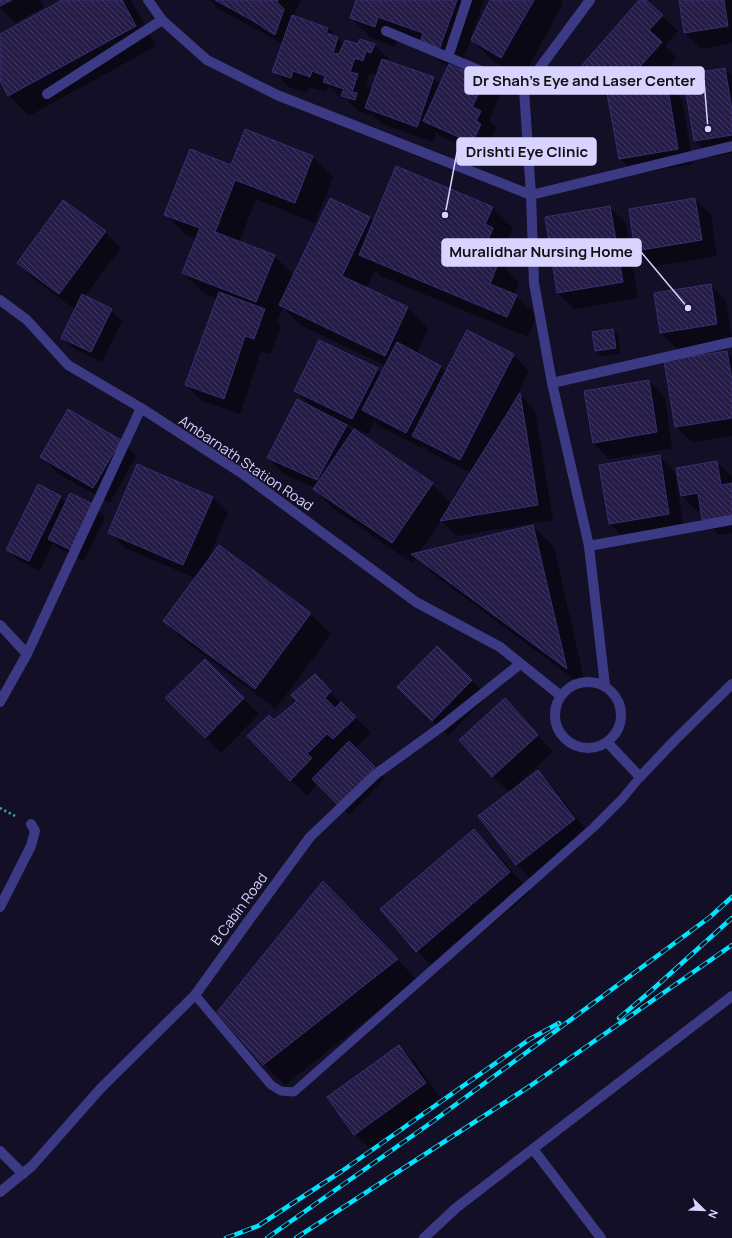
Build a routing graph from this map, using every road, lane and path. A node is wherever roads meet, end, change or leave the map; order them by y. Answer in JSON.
{"nodes":[{"id":1,"x":148,"y":0,"type":"edge"},
{"id":2,"x":467,"y":0,"type":"edge"},
{"id":3,"x":590,"y":0,"type":"edge"},
{"id":4,"x":162,"y":20,"type":"junction"},
{"id":5,"x":386,"y":31,"type":"dead end"},
{"id":6,"x":448,"y":57,"type":"junction"},
{"id":7,"x":524,"y":88,"type":"junction"},
{"id":8,"x":47,"y":94,"type":"dead end"},
{"id":9,"x":732,"y":146,"type":"edge"},
{"id":10,"x":531,"y":195,"type":"junction"},
{"id":11,"x":0,"y":300,"type":"edge"},
{"id":12,"x":732,"y":342,"type":"edge"},
{"id":13,"x":552,"y":383,"type":"junction"},
{"id":14,"x":140,"y":408,"type":"junction"},
{"id":15,"x":732,"y":520,"type":"edge"},
{"id":16,"x":589,"y":546,"type":"junction"},
{"id":17,"x":0,"y":625,"type":"edge"},
{"id":18,"x":27,"y":654,"type":"junction"},
{"id":19,"x":520,"y":664,"type":"junction"},
{"id":20,"x":732,"y":684,"type":"edge"},
{"id":21,"x":605,"y":686,"type":"junction"},
{"id":22,"x":561,"y":696,"type":"junction"},
{"id":23,"x":0,"y":702,"type":"edge"},
{"id":24,"x":607,"y":742,"type":"junction"},
{"id":25,"x":640,"y":777,"type":"junction"},
{"id":26,"x":31,"y":824,"type":"dead end"},
{"id":27,"x":0,"y":907,"type":"edge"},
{"id":28,"x":195,"y":996,"type":"junction"},
{"id":29,"x":732,"y":996,"type":"edge"},
{"id":30,"x":533,"y":1149,"type":"junction"},
{"id":31,"x":0,"y":1151,"type":"edge"},
{"id":32,"x":23,"y":1174,"type":"junction"},
{"id":33,"x":0,"y":1192,"type":"edge"},
{"id":34,"x":424,"y":1238,"type":"edge"},
{"id":35,"x":601,"y":1238,"type":"edge"}],
"edges":[{"from":1,"to":4,"type":"street"},
{"from":2,"to":6,"type":"street"},
{"from":3,"to":7,"type":"street"},
{"from":4,"to":8,"type":"street"},
{"from":4,"to":10,"type":"street"},
{"from":5,"to":6,"type":"street"},
{"from":6,"to":7,"type":"street"},
{"from":7,"to":10,"type":"street"},
{"from":9,"to":10,"type":"street"},
{"from":10,"to":13,"type":"street"},
{"from":11,"to":14,"type":"street","name":"Ambarnath Station Road"},
{"from":12,"to":13,"type":"street"},
{"from":13,"to":16,"type":"street"},
{"from":14,"to":18,"type":"street"},
{"from":14,"to":19,"type":"street","name":"Ambarnath Station Road"},
{"from":15,"to":16,"type":"street"},
{"from":16,"to":21,"type":"street"},
{"from":17,"to":18,"type":"street"},
{"from":18,"to":23,"type":"street"},
{"from":19,"to":22,"type":"street","name":"Ambarnath Station Road"},
{"from":19,"to":28,"type":"street","name":"B Cabin Road"},
{"from":20,"to":25,"type":"street"},
{"from":21,"to":22,"type":"street"},
{"from":21,"to":24,"type":"street"},
{"from":22,"to":24,"type":"street"},
{"from":24,"to":25,"type":"street"},
{"from":25,"to":28,"type":"lane"},
{"from":26,"to":27,"type":"street"},
{"from":28,"to":32,"type":"street","name":"B Cabin Road"},
{"from":29,"to":30,"type":"street"},
{"from":30,"to":34,"type":"street"},
{"from":30,"to":35,"type":"street"},
{"from":31,"to":32,"type":"street"},
{"from":32,"to":33,"type":"street","name":"B Cabin Road"}]}
